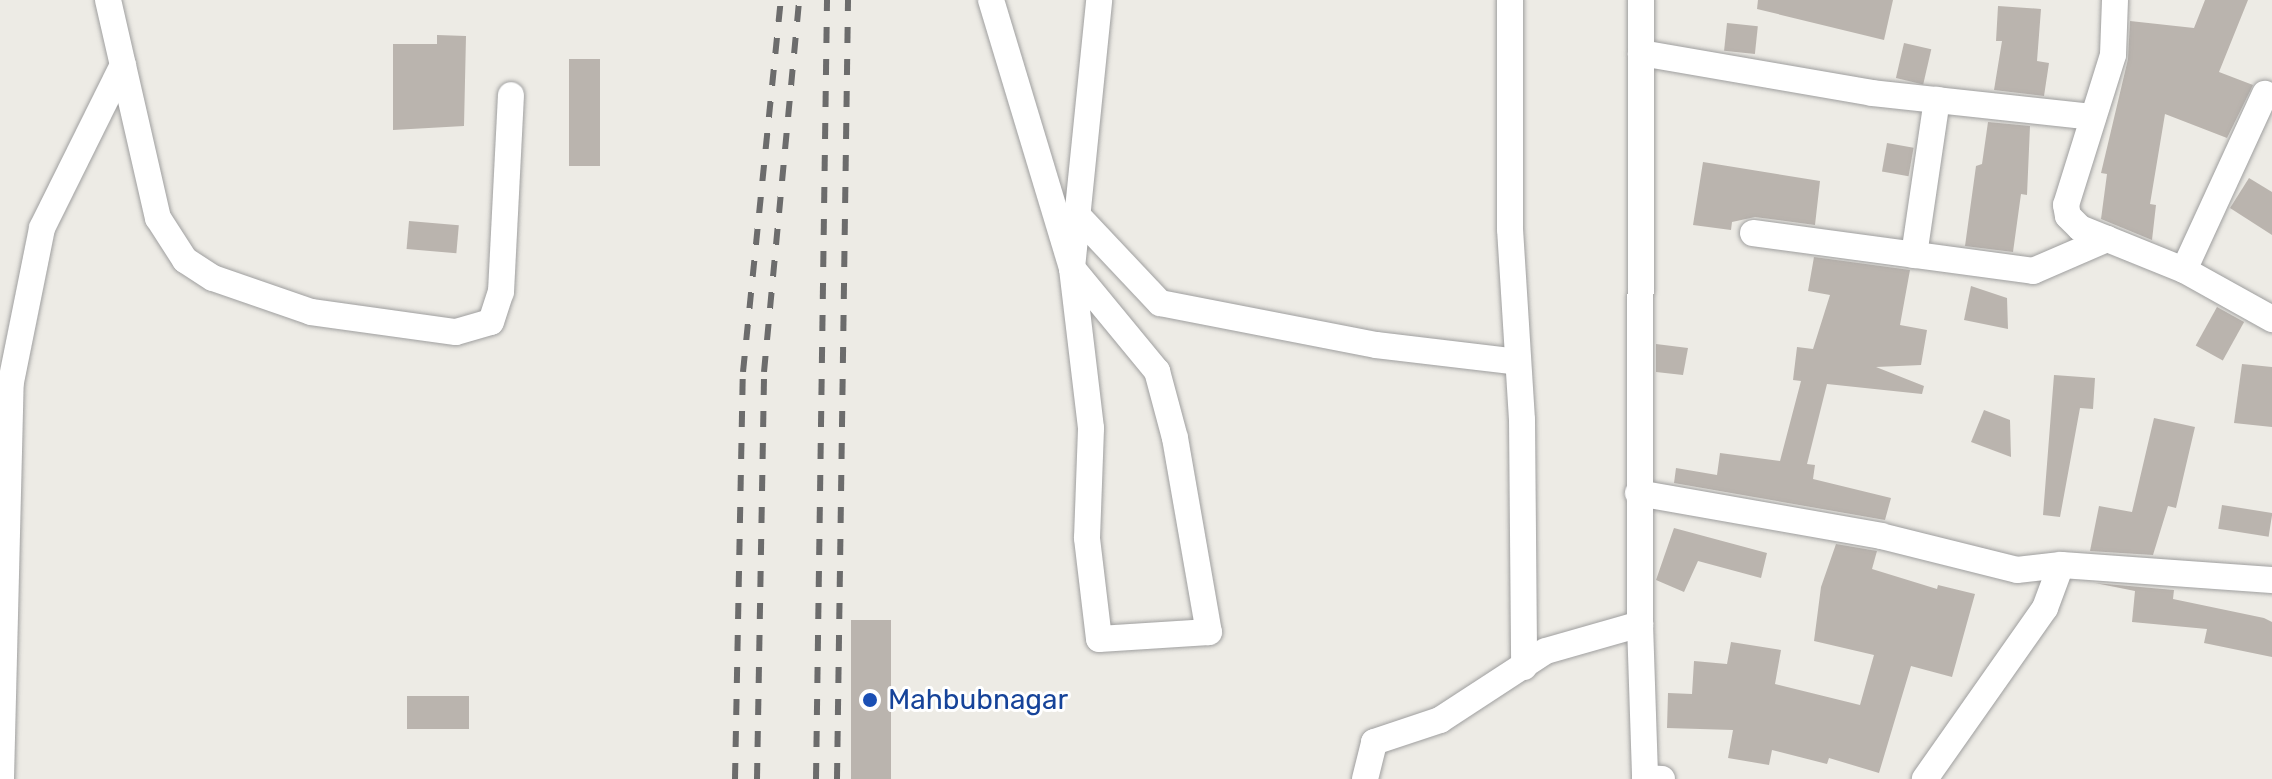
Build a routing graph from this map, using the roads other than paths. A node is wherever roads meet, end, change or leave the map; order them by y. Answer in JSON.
{"nodes":[{"id":1,"x":108,"y":0,"type":"edge"},
{"id":2,"x":991,"y":0,"type":"edge"},
{"id":3,"x":1099,"y":0,"type":"edge"},
{"id":4,"x":1510,"y":0,"type":"edge"},
{"id":5,"x":1641,"y":0,"type":"edge"},
{"id":6,"x":2115,"y":0,"type":"edge"},
{"id":7,"x":1641,"y":53,"type":"junction"},
{"id":8,"x":123,"y":65,"type":"junction"},
{"id":9,"x":2270,"y":92,"type":"edge"},
{"id":10,"x":511,"y":95,"type":"dead end"},
{"id":11,"x":1937,"y":100,"type":"junction"},
{"id":12,"x":2093,"y":117,"type":"junction"},
{"id":13,"x":1077,"y":215,"type":"junction"},
{"id":14,"x":1753,"y":233,"type":"dead end"},
{"id":15,"x":2107,"y":239,"type":"junction"},
{"id":16,"x":1914,"y":255,"type":"junction"},
{"id":17,"x":1072,"y":268,"type":"junction"},
{"id":18,"x":2184,"y":270,"type":"junction"},
{"id":19,"x":2272,"y":319,"type":"edge"},
{"id":20,"x":1518,"y":362,"type":"junction"},
{"id":21,"x":1638,"y":493,"type":"junction"},
{"id":22,"x":2061,"y":565,"type":"junction"},
{"id":23,"x":2272,"y":580,"type":"edge"},
{"id":24,"x":1640,"y":624,"type":"junction"},
{"id":25,"x":1524,"y":667,"type":"junction"},
{"id":26,"x":1645,"y":778,"type":"edge"},
{"id":27,"x":1,"y":779,"type":"edge"},
{"id":28,"x":1365,"y":779,"type":"edge"},
{"id":29,"x":1662,"y":779,"type":"edge"},
{"id":30,"x":1925,"y":779,"type":"edge"}],
"edges":[{"from":1,"to":8,"type":"street"},
{"from":2,"to":17,"type":"street"},
{"from":3,"to":13,"type":"street"},
{"from":4,"to":20,"type":"street"},
{"from":5,"to":7,"type":"street"},
{"from":6,"to":12,"type":"street"},
{"from":7,"to":11,"type":"street"},
{"from":7,"to":21,"type":"street"},
{"from":8,"to":10,"type":"street"},
{"from":8,"to":27,"type":"street"},
{"from":9,"to":18,"type":"street"},
{"from":11,"to":12,"type":"street"},
{"from":11,"to":16,"type":"street"},
{"from":12,"to":15,"type":"street"},
{"from":13,"to":17,"type":"street"},
{"from":13,"to":20,"type":"street"},
{"from":14,"to":16,"type":"street"},
{"from":15,"to":16,"type":"street"},
{"from":15,"to":18,"type":"street"},
{"from":17,"to":17,"type":"street"},
{"from":18,"to":19,"type":"street"},
{"from":20,"to":25,"type":"street"},
{"from":21,"to":22,"type":"street"},
{"from":21,"to":24,"type":"street"},
{"from":22,"to":23,"type":"street"},
{"from":22,"to":30,"type":"street"},
{"from":24,"to":25,"type":"street"},
{"from":24,"to":26,"type":"street"},
{"from":25,"to":28,"type":"street"},
{"from":26,"to":29,"type":"street"}]}
